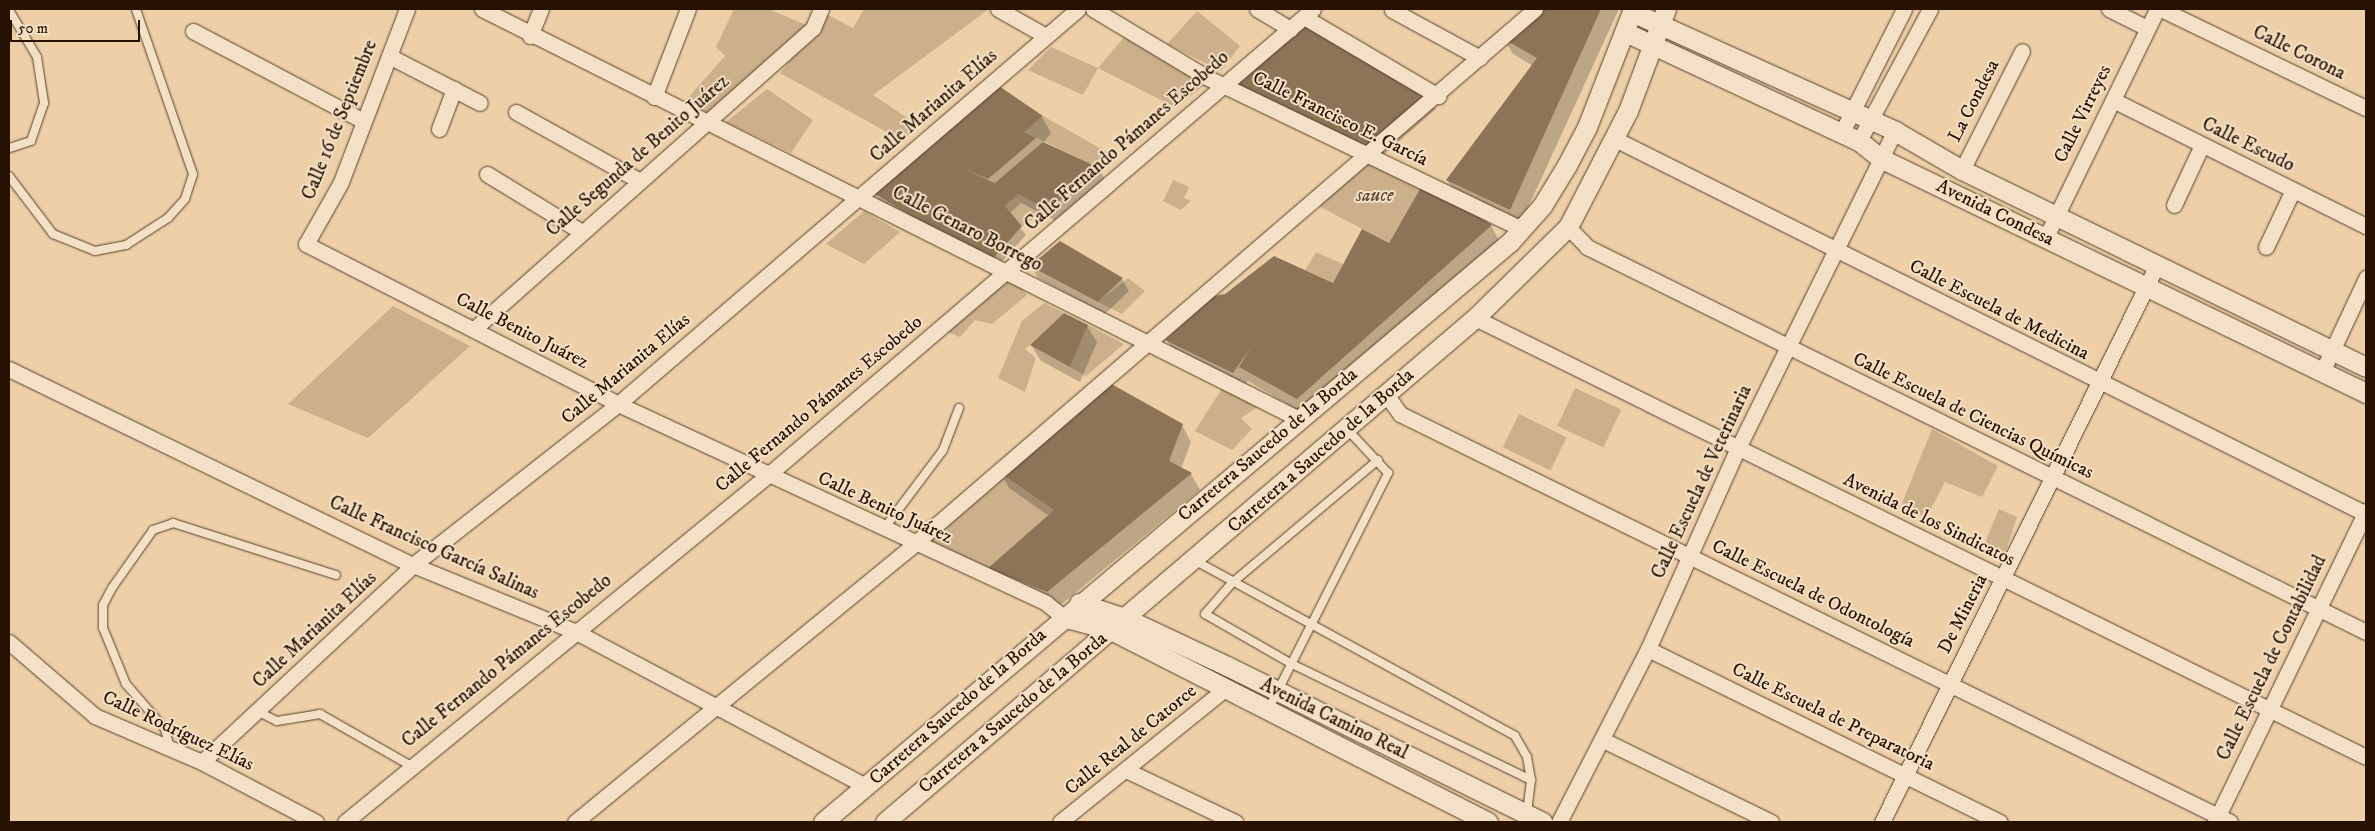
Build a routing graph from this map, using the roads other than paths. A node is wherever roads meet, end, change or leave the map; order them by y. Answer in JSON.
{"nodes":[{"id":1,"x":136,"y":9,"type":"edge"},
{"id":2,"x":406,"y":9,"type":"edge"},
{"id":3,"x":482,"y":9,"type":"edge"},
{"id":4,"x":541,"y":9,"type":"edge"},
{"id":5,"x":688,"y":9,"type":"edge"},
{"id":6,"x":821,"y":9,"type":"edge"},
{"id":7,"x":998,"y":9,"type":"edge"},
{"id":8,"x":1078,"y":9,"type":"edge"},
{"id":9,"x":1093,"y":9,"type":"edge"},
{"id":10,"x":1257,"y":9,"type":"edge"},
{"id":11,"x":1534,"y":9,"type":"edge"},
{"id":12,"x":1904,"y":9,"type":"edge"},
{"id":13,"x":1930,"y":9,"type":"edge"},
{"id":14,"x":2109,"y":9,"type":"edge"},
{"id":15,"x":2157,"y":9,"type":"edge"},
{"id":16,"x":2161,"y":9,"type":"edge"},
{"id":17,"x":9,"y":10,"type":"edge"},
{"id":18,"x":1392,"y":10,"type":"dead end"},
{"id":19,"x":1633,"y":11,"type":"edge"},
{"id":20,"x":1309,"y":13,"type":"edge"},
{"id":21,"x":1663,"y":18,"type":"edge"},
{"id":22,"x":2147,"y":28,"type":"junction"},
{"id":23,"x":1290,"y":29,"type":"junction"},
{"id":24,"x":193,"y":31,"type":"dead end"},
{"id":25,"x":1625,"y":32,"type":"junction"},
{"id":26,"x":530,"y":36,"type":"junction"},
{"id":27,"x":1046,"y":36,"type":"junction"},
{"id":28,"x":1652,"y":46,"type":"junction"},
{"id":29,"x":2022,"y":51,"type":"dead end"},
{"id":30,"x":389,"y":56,"type":"junction"},
{"id":31,"x":1480,"y":58,"type":"junction"},
{"id":32,"x":1872,"y":75,"type":"junction"},
{"id":33,"x":1890,"y":84,"type":"junction"},
{"id":34,"x":1224,"y":86,"type":"junction"},
{"id":35,"x":454,"y":89,"type":"junction"},
{"id":36,"x":1438,"y":96,"type":"junction"},
{"id":37,"x":654,"y":97,"type":"junction"},
{"id":38,"x":2113,"y":100,"type":"junction"},
{"id":39,"x":480,"y":103,"type":"dead end"},
{"id":40,"x":2366,"y":108,"type":"edge"},
{"id":41,"x":516,"y":112,"type":"dead end"},
{"id":42,"x":1853,"y":112,"type":"junction"},
{"id":43,"x":1871,"y":120,"type":"junction"},
{"id":44,"x":364,"y":121,"type":"junction"},
{"id":45,"x":708,"y":123,"type":"junction"},
{"id":46,"x":439,"y":129,"type":"dead end"},
{"id":47,"x":1895,"y":131,"type":"junction"},
{"id":48,"x":1842,"y":132,"type":"junction"},
{"id":49,"x":1615,"y":139,"type":"junction"},
{"id":50,"x":1860,"y":140,"type":"junction"},
{"id":51,"x":2202,"y":145,"type":"junction"},
{"id":52,"x":9,"y":148,"type":"edge"},
{"id":53,"x":1369,"y":155,"type":"junction"},
{"id":54,"x":1880,"y":158,"type":"junction"},
{"id":55,"x":1962,"y":170,"type":"junction"},
{"id":56,"x":487,"y":174,"type":"dead end"},
{"id":57,"x":9,"y":176,"type":"edge"},
{"id":58,"x":638,"y":180,"type":"junction"},
{"id":59,"x":2293,"y":190,"type":"junction"},
{"id":60,"x":858,"y":198,"type":"junction"},
{"id":61,"x":2174,"y":205,"type":"dead end"},
{"id":62,"x":2055,"y":215,"type":"junction"},
{"id":63,"x":1568,"y":226,"type":"junction"},
{"id":64,"x":2366,"y":226,"type":"edge"},
{"id":65,"x":1522,"y":229,"type":"junction"},
{"id":66,"x":580,"y":231,"type":"junction"},
{"id":67,"x":2046,"y":237,"type":"junction"},
{"id":68,"x":306,"y":244,"type":"joint"},
{"id":69,"x":2266,"y":247,"type":"dead end"},
{"id":70,"x":1837,"y":252,"type":"junction"},
{"id":71,"x":2157,"y":265,"type":"junction"},
{"id":72,"x":1006,"y":272,"type":"junction"},
{"id":73,"x":2366,"y":278,"type":"edge"},
{"id":74,"x":2144,"y":288,"type":"junction"},
{"id":75,"x":1475,"y":318,"type":"junction"},
{"id":76,"x":474,"y":329,"type":"junction"},
{"id":77,"x":1149,"y":343,"type":"junction"},
{"id":78,"x":1788,"y":348,"type":"junction"},
{"id":79,"x":2333,"y":351,"type":"junction"},
{"id":80,"x":2366,"y":367,"type":"edge"},
{"id":81,"x":9,"y":369,"type":"edge"},
{"id":82,"x":2323,"y":370,"type":"junction"},
{"id":83,"x":2100,"y":383,"type":"junction"},
{"id":84,"x":1385,"y":393,"type":"junction"},
{"id":85,"x":2366,"y":393,"type":"edge"},
{"id":86,"x":618,"y":404,"type":"junction"},
{"id":87,"x":959,"y":408,"type":"dead end"},
{"id":88,"x":1299,"y":419,"type":"junction"},
{"id":89,"x":1346,"y":428,"type":"junction"},
{"id":90,"x":1738,"y":448,"type":"junction"},
{"id":91,"x":1378,"y":460,"type":"junction"},
{"id":92,"x":768,"y":475,"type":"junction"},
{"id":93,"x":2052,"y":477,"type":"junction"},
{"id":94,"x":2366,"y":513,"type":"edge"},
{"id":95,"x":882,"y":530,"type":"junction"},
{"id":96,"x":913,"y":545,"type":"junction"},
{"id":97,"x":1689,"y":555,"type":"junction"},
{"id":98,"x":1194,"y":560,"type":"junction"},
{"id":99,"x":413,"y":566,"type":"junction"},
{"id":100,"x":336,"y":576,"type":"dead end"},
{"id":101,"x":2003,"y":579,"type":"junction"},
{"id":102,"x":1232,"y":583,"type":"junction"},
{"id":103,"x":1046,"y":603,"type":"junction"},
{"id":104,"x":1079,"y":603,"type":"junction"},
{"id":105,"x":2318,"y":609,"type":"junction"},
{"id":106,"x":1063,"y":617,"type":"junction"},
{"id":107,"x":1125,"y":618,"type":"junction"},
{"id":108,"x":1312,"y":623,"type":"junction"},
{"id":109,"x":1111,"y":630,"type":"junction"},
{"id":110,"x":574,"y":631,"type":"junction"},
{"id":111,"x":2366,"y":632,"type":"edge"},
{"id":112,"x":9,"y":642,"type":"edge"},
{"id":113,"x":1648,"y":649,"type":"junction"},
{"id":114,"x":1292,"y":664,"type":"junction"},
{"id":115,"x":1950,"y":684,"type":"junction"},
{"id":116,"x":1226,"y":688,"type":"junction"},
{"id":117,"x":1277,"y":692,"type":"junction"},
{"id":118,"x":717,"y":705,"type":"junction"},
{"id":119,"x":1268,"y":710,"type":"junction"},
{"id":120,"x":2270,"y":710,"type":"junction"},
{"id":121,"x":257,"y":711,"type":"junction"},
{"id":122,"x":1603,"y":740,"type":"junction"},
{"id":123,"x":170,"y":748,"type":"junction"},
{"id":124,"x":2366,"y":757,"type":"edge"},
{"id":125,"x":202,"y":762,"type":"junction"},
{"id":126,"x":411,"y":766,"type":"junction"},
{"id":127,"x":1128,"y":771,"type":"junction"},
{"id":128,"x":1906,"y":776,"type":"junction"},
{"id":129,"x":1531,"y":780,"type":"junction"},
{"id":130,"x":866,"y":786,"type":"junction"},
{"id":131,"x":1531,"y":820,"type":"edge"},
{"id":132,"x":2221,"y":820,"type":"edge"},
{"id":133,"x":316,"y":822,"type":"edge"},
{"id":134,"x":345,"y":822,"type":"edge"},
{"id":135,"x":575,"y":822,"type":"edge"},
{"id":136,"x":823,"y":822,"type":"edge"},
{"id":137,"x":885,"y":822,"type":"edge"},
{"id":138,"x":1060,"y":822,"type":"edge"},
{"id":139,"x":1234,"y":822,"type":"edge"},
{"id":140,"x":1488,"y":822,"type":"edge"},
{"id":141,"x":1559,"y":822,"type":"edge"},
{"id":142,"x":1771,"y":822,"type":"edge"},
{"id":143,"x":1882,"y":822,"type":"edge"},
{"id":144,"x":2000,"y":822,"type":"edge"}],
"edges":[{"from":1,"to":57,"type":"lane"},
{"from":2,"to":30,"type":"street","name":"Calle 16 de Septiembre"},
{"from":3,"to":26,"type":"street","name":"Calle Genaro Borrego"},
{"from":4,"to":26,"type":"street"},
{"from":5,"to":37,"type":"street"},
{"from":6,"to":45,"type":"street","name":"Calle Segunda de Benito Juárez"},
{"from":7,"to":27,"type":"street"},
{"from":8,"to":27,"type":"street","name":"Calle Marianita Elías"},
{"from":9,"to":34,"type":"street","name":"Calle Francisco E. García"},
{"from":10,"to":23,"type":"street"},
{"from":11,"to":31,"type":"street"},
{"from":12,"to":32,"type":"street"},
{"from":13,"to":33,"type":"street"},
{"from":14,"to":22,"type":"street"},
{"from":15,"to":22,"type":"street","name":"Calle Virreyes"},
{"from":16,"to":40,"type":"street","name":"Calle Corona"},
{"from":17,"to":52,"type":"lane"},
{"from":18,"to":31,"type":"street"},
{"from":19,"to":21,"type":"street","name":"Avenida Condesa"},
{"from":19,"to":25,"type":"street","name":"Carretera Saucedo de la Borda"},
{"from":20,"to":23,"type":"street","name":"Calle Fernando Pámanes Escobedo"},
{"from":20,"to":36,"type":"street"},
{"from":21,"to":28,"type":"street","name":"Carretera a Saucedo de la Borda"},
{"from":21,"to":42,"type":"street","name":"Avenida Condesa"},
{"from":22,"to":38,"type":"street","name":"Calle Virreyes"},
{"from":23,"to":34,"type":"street","name":"Calle Fernando Pámanes Escobedo"},
{"from":24,"to":44,"type":"street"},
{"from":25,"to":28,"type":"street","name":"Avenida Condesa"},
{"from":25,"to":65,"type":"street","name":"Carretera Saucedo de la Borda"},
{"from":26,"to":37,"type":"street","name":"Calle Genaro Borrego"},
{"from":27,"to":60,"type":"street","name":"Calle Marianita Elías"},
{"from":28,"to":48,"type":"street","name":"Avenida Condesa"},
{"from":28,"to":49,"type":"street","name":"Carretera a Saucedo de la Borda"},
{"from":29,"to":55,"type":"street","name":"La Condesa"},
{"from":30,"to":35,"type":"street"},
{"from":30,"to":44,"type":"street","name":"Calle 16 de Septiembre"},
{"from":31,"to":36,"type":"street"},
{"from":32,"to":33,"type":"street"},
{"from":32,"to":42,"type":"street"},
{"from":33,"to":43,"type":"street"},
{"from":34,"to":53,"type":"street","name":"Calle Francisco E. García"},
{"from":34,"to":72,"type":"street","name":"Calle Fernando Pámanes Escobedo"},
{"from":35,"to":39,"type":"street"},
{"from":35,"to":46,"type":"street"},
{"from":36,"to":53,"type":"street"},
{"from":37,"to":45,"type":"street","name":"Calle Genaro Borrego"},
{"from":38,"to":51,"type":"street","name":"Calle Escudo"},
{"from":38,"to":62,"type":"street","name":"Calle Virreyes"},
{"from":41,"to":58,"type":"street"},
{"from":42,"to":43,"type":"street","name":"Avenida Condesa"},
{"from":42,"to":48,"type":"street"},
{"from":43,"to":47,"type":"street","name":"Avenida Condesa"},
{"from":43,"to":50,"type":"street"},
{"from":44,"to":68,"type":"street","name":"Calle 16 de Septiembre"},
{"from":45,"to":58,"type":"street","name":"Calle Segunda de Benito Juárez"},
{"from":45,"to":60,"type":"street","name":"Calle Genaro Borrego"},
{"from":47,"to":54,"type":"street","name":"Calle Escuela de Veterinaria"},
{"from":47,"to":55,"type":"street","name":"Avenida Condesa"},
{"from":48,"to":50,"type":"street","name":"Avenida Condesa"},
{"from":49,"to":63,"type":"street","name":"Carretera a Saucedo de la Borda"},
{"from":49,"to":70,"type":"street","name":"Calle Escuela de Medicina"},
{"from":50,"to":54,"type":"street","name":"Avenida Condesa"},
{"from":51,"to":59,"type":"street","name":"Calle Escudo"},
{"from":51,"to":61,"type":"street"},
{"from":53,"to":65,"type":"street","name":"Calle Francisco E. García"},
{"from":53,"to":77,"type":"street"},
{"from":54,"to":67,"type":"street","name":"Avenida Condesa"},
{"from":54,"to":70,"type":"street","name":"Calle Escuela de Veterinaria"},
{"from":55,"to":62,"type":"street","name":"Avenida Condesa"},
{"from":56,"to":66,"type":"street"},
{"from":58,"to":66,"type":"street","name":"Calle Segunda de Benito Juárez"},
{"from":59,"to":64,"type":"street","name":"Calle Escudo"},
{"from":59,"to":69,"type":"street"},
{"from":60,"to":72,"type":"street","name":"Calle Genaro Borrego"},
{"from":60,"to":86,"type":"street","name":"Calle Marianita Elías"},
{"from":62,"to":67,"type":"street","name":"Calle Virreyes"},
{"from":62,"to":71,"type":"street","name":"Avenida Condesa"},
{"from":63,"to":75,"type":"street","name":"Carretera a Saucedo de la Borda"},
{"from":63,"to":78,"type":"street","name":"Calle Escuela de Ciencias Químicas"},
{"from":65,"to":88,"type":"street","name":"Carretera Saucedo de la Borda"},
{"from":66,"to":76,"type":"street","name":"Calle Segunda de Benito Juárez"},
{"from":67,"to":74,"type":"street","name":"Avenida Condesa"},
{"from":68,"to":76,"type":"street","name":"Calle Benito Juárez"},
{"from":70,"to":78,"type":"street","name":"Calle Escuela de Veterinaria"},
{"from":70,"to":83,"type":"street","name":"Calle Escuela de Medicina"},
{"from":71,"to":74,"type":"street","name":"De Mineria"},
{"from":71,"to":79,"type":"street","name":"Avenida Condesa"},
{"from":72,"to":77,"type":"street","name":"Calle Genaro Borrego"},
{"from":72,"to":92,"type":"street","name":"Calle Fernando Pámanes Escobedo"},
{"from":73,"to":79,"type":"street"},
{"from":74,"to":82,"type":"street","name":"Avenida Condesa"},
{"from":74,"to":83,"type":"street","name":"De Mineria"},
{"from":75,"to":84,"type":"street","name":"Carretera a Saucedo de la Borda"},
{"from":75,"to":90,"type":"street","name":"Avenida de los Sindicatos"},
{"from":76,"to":86,"type":"street","name":"Calle Benito Juárez"},
{"from":77,"to":88,"type":"street","name":"Calle Genaro Borrego"},
{"from":77,"to":96,"type":"street"},
{"from":78,"to":90,"type":"street","name":"Calle Escuela de Veterinaria"},
{"from":78,"to":93,"type":"street","name":"Calle Escuela de Ciencias Químicas"},
{"from":79,"to":80,"type":"street","name":"Avenida Condesa"},
{"from":79,"to":82,"type":"street"},
{"from":81,"to":99,"type":"street","name":"Calle Francisco García Salinas"},
{"from":82,"to":85,"type":"street","name":"Avenida Condesa"},
{"from":83,"to":93,"type":"street","name":"De Mineria"},
{"from":83,"to":94,"type":"street","name":"Calle Escuela de Medicina"},
{"from":84,"to":89,"type":"street","name":"Carretera a Saucedo de la Borda"},
{"from":84,"to":97,"type":"street","name":"Calle Escuela de Odontología"},
{"from":86,"to":92,"type":"street","name":"Calle Benito Juárez"},
{"from":86,"to":99,"type":"street","name":"Calle Marianita Elías"},
{"from":87,"to":95,"type":"lane"},
{"from":88,"to":104,"type":"street","name":"Carretera Saucedo de la Borda"},
{"from":89,"to":91,"type":"lane"},
{"from":89,"to":98,"type":"street","name":"Carretera a Saucedo de la Borda"},
{"from":90,"to":97,"type":"street","name":"Calle Escuela de Veterinaria"},
{"from":90,"to":101,"type":"street","name":"Avenida de los Sindicatos"},
{"from":91,"to":102,"type":"lane"},
{"from":91,"to":108,"type":"lane"},
{"from":92,"to":95,"type":"street","name":"Calle Benito Juárez"},
{"from":92,"to":110,"type":"street","name":"Calle Fernando Pámanes Escobedo"},
{"from":93,"to":101,"type":"street","name":"De Mineria"},
{"from":93,"to":105,"type":"street","name":"Calle Escuela de Ciencias Químicas"},
{"from":94,"to":105,"type":"street","name":"Calle Escuela de Contabilidad"},
{"from":95,"to":96,"type":"street","name":"Calle Benito Juárez"},
{"from":96,"to":103,"type":"street","name":"Calle Benito Juárez"},
{"from":96,"to":118,"type":"street"},
{"from":97,"to":113,"type":"street","name":"Calle Escuela de Veterinaria"},
{"from":97,"to":115,"type":"street","name":"Calle Escuela de Odontología"},
{"from":98,"to":102,"type":"lane"},
{"from":98,"to":107,"type":"street","name":"Carretera a Saucedo de la Borda"},
{"from":99,"to":110,"type":"street","name":"Calle Francisco García Salinas"},
{"from":99,"to":121,"type":"street","name":"Calle Marianita Elías"},
{"from":100,"to":123,"type":"lane"},
{"from":101,"to":115,"type":"street","name":"De Mineria"},
{"from":101,"to":120,"type":"street","name":"Avenida de los Sindicatos"},
{"from":102,"to":108,"type":"lane"},
{"from":102,"to":114,"type":"lane"},
{"from":103,"to":104,"type":"street","name":"Calle Benito Juárez"},
{"from":103,"to":106,"type":"street","name":"Calle Benito Juárez"},
{"from":104,"to":106,"type":"street","name":"Carretera Saucedo de la Borda"},
{"from":104,"to":107,"type":"street","name":"Avenida Camino Real"},
{"from":105,"to":111,"type":"street","name":"Calle Escuela de Ciencias Químicas"},
{"from":105,"to":120,"type":"street","name":"Calle Escuela de Contabilidad"},
{"from":106,"to":109,"type":"street","name":"Avenida Camino Real"},
{"from":106,"to":130,"type":"street","name":"Carretera Saucedo de la Borda"},
{"from":107,"to":109,"type":"street","name":"Carretera a Saucedo de la Borda"},
{"from":107,"to":117,"type":"street","name":"Avenida Camino Real"},
{"from":108,"to":114,"type":"lane"},
{"from":108,"to":129,"type":"lane"},
{"from":109,"to":116,"type":"street","name":"Avenida Camino Real"},
{"from":109,"to":137,"type":"street","name":"Carretera a Saucedo de la Borda"},
{"from":110,"to":118,"type":"street","name":"Calle Francisco García Salinas"},
{"from":110,"to":126,"type":"street","name":"Calle Fernando Pámanes Escobedo"},
{"from":112,"to":123,"type":"street","name":"Calle Rodríguez Elías"},
{"from":113,"to":122,"type":"street","name":"Calle Escuela de Veterinaria"},
{"from":113,"to":128,"type":"street","name":"Calle Escuela de Preparatoria"},
{"from":114,"to":117,"type":"lane"},
{"from":114,"to":129,"type":"lane"},
{"from":115,"to":128,"type":"street","name":"De Mineria"},
{"from":115,"to":132,"type":"street","name":"Calle Escuela de Odontología"},
{"from":116,"to":119,"type":"street","name":"Avenida Camino Real"},
{"from":116,"to":127,"type":"street","name":"Calle Real de Catorce"},
{"from":117,"to":119,"type":"lane"},
{"from":117,"to":131,"type":"street","name":"Avenida Camino Real"},
{"from":118,"to":130,"type":"street","name":"Calle Francisco García Salinas"},
{"from":118,"to":135,"type":"street"},
{"from":119,"to":140,"type":"street","name":"Avenida Camino Real"},
{"from":120,"to":124,"type":"street","name":"Avenida de los Sindicatos"},
{"from":120,"to":132,"type":"street","name":"Calle Escuela de Contabilidad"},
{"from":121,"to":125,"type":"street","name":"Calle Marianita Elías"},
{"from":121,"to":126,"type":"lane"},
{"from":122,"to":141,"type":"street","name":"Calle Escuela de Veterinaria"},
{"from":122,"to":142,"type":"street"},
{"from":123,"to":125,"type":"street","name":"Calle Rodríguez Elías"},
{"from":125,"to":133,"type":"street","name":"Calle Rodríguez Elías"},
{"from":126,"to":134,"type":"street","name":"Calle Fernando Pámanes Escobedo"},
{"from":127,"to":138,"type":"street","name":"Calle Real de Catorce"},
{"from":127,"to":139,"type":"street"},
{"from":128,"to":143,"type":"street","name":"De Mineria"},
{"from":128,"to":144,"type":"street","name":"Calle Escuela de Preparatoria"},
{"from":129,"to":131,"type":"lane"},
{"from":130,"to":136,"type":"street","name":"Carretera Saucedo de la Borda"}]}
